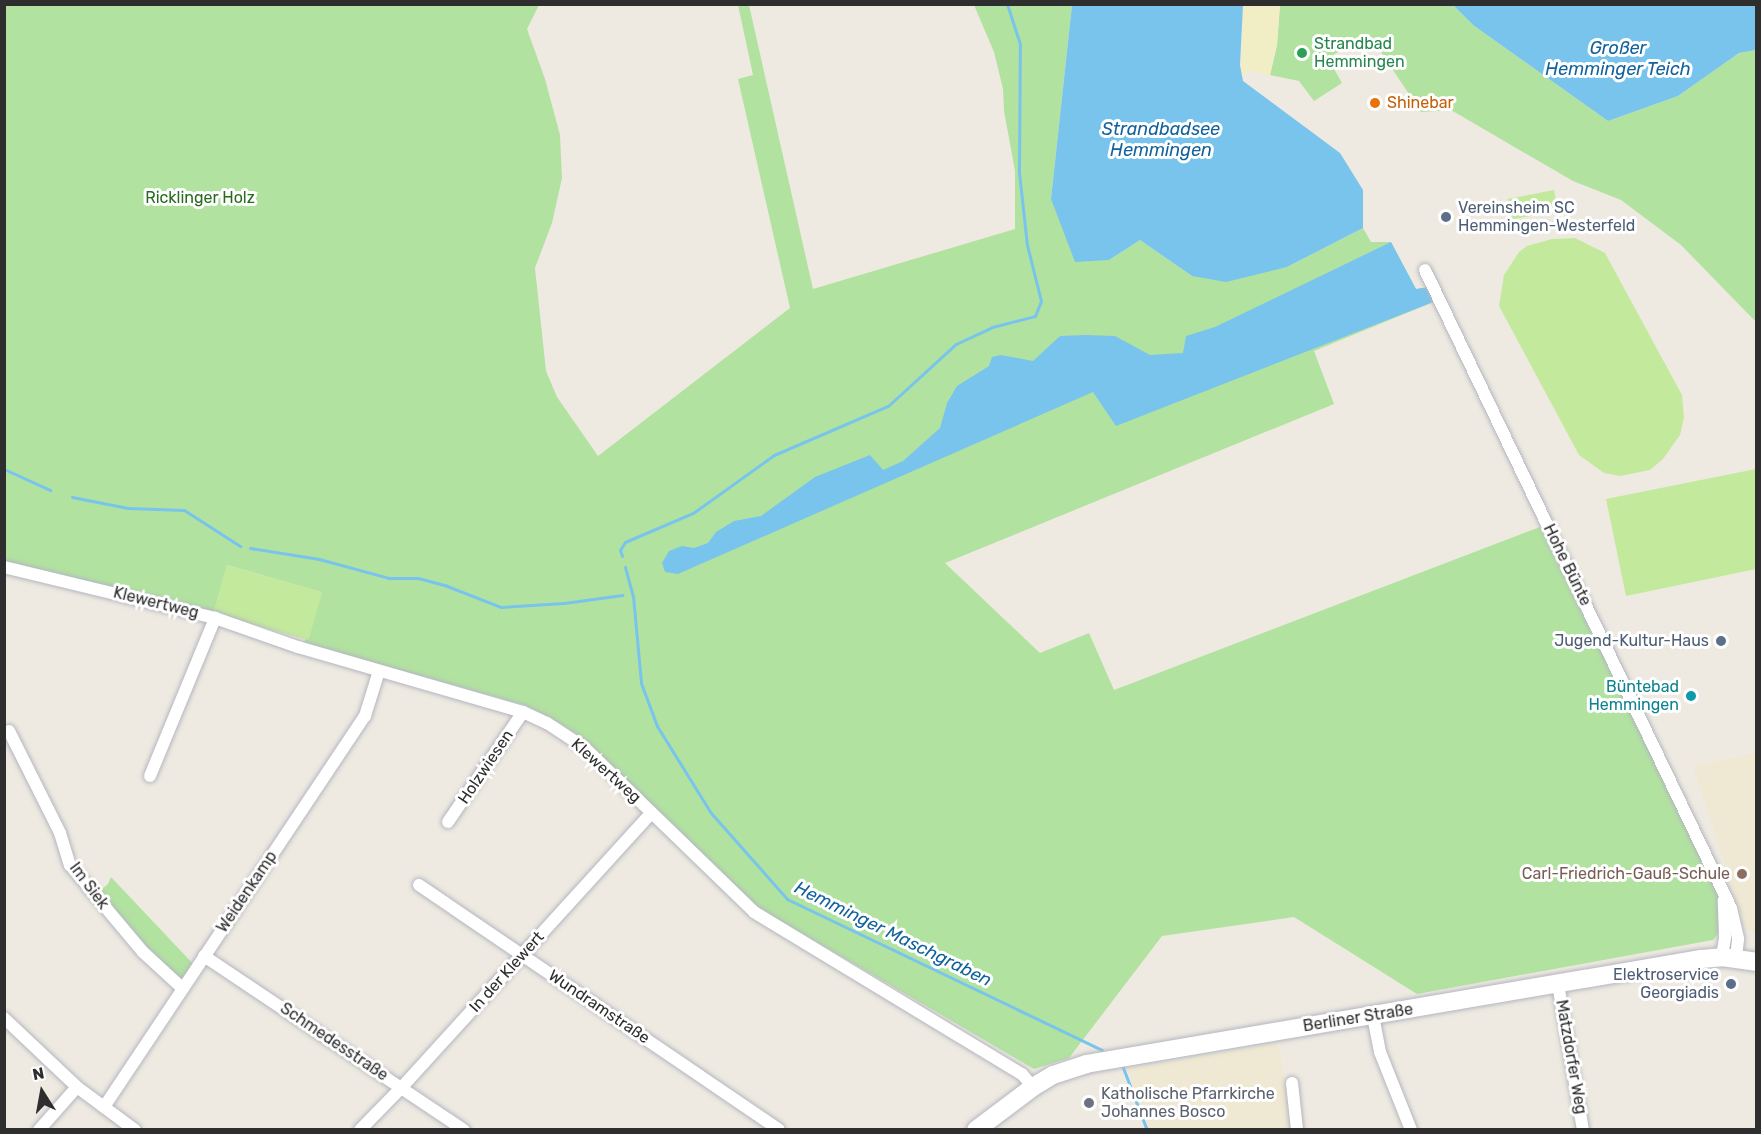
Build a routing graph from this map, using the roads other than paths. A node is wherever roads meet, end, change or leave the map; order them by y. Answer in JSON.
{"nodes":[{"id":1,"x":1425,"y":270,"type":"dead end"},
{"id":2,"x":4,"y":567,"type":"edge"},
{"id":3,"x":215,"y":618,"type":"junction"},
{"id":4,"x":379,"y":671,"type":"junction"},
{"id":5,"x":523,"y":712,"type":"junction"},
{"id":6,"x":9,"y":731,"type":"dead end"},
{"id":7,"x":150,"y":776,"type":"dead end"},
{"id":8,"x":651,"y":813,"type":"junction"},
{"id":9,"x":448,"y":822,"type":"dead end"},
{"id":10,"x":419,"y":885,"type":"dead end"},
{"id":11,"x":522,"y":955,"type":"junction"},
{"id":12,"x":204,"y":956,"type":"junction"},
{"id":13,"x":1729,"y":957,"type":"junction"},
{"id":14,"x":1756,"y":962,"type":"edge"},
{"id":15,"x":1558,"y":984,"type":"junction"},
{"id":16,"x":182,"y":988,"type":"junction"},
{"id":17,"x":1372,"y":1016,"type":"junction"},
{"id":18,"x":4,"y":1018,"type":"edge"},
{"id":19,"x":1292,"y":1083,"type":"dead end"},
{"id":20,"x":77,"y":1087,"type":"junction"},
{"id":21,"x":402,"y":1087,"type":"junction"},
{"id":22,"x":1033,"y":1087,"type":"junction"},
{"id":23,"x":104,"y":1107,"type":"junction"},
{"id":24,"x":39,"y":1130,"type":"edge"},
{"id":25,"x":135,"y":1130,"type":"edge"},
{"id":26,"x":360,"y":1130,"type":"edge"},
{"id":27,"x":464,"y":1130,"type":"edge"},
{"id":28,"x":779,"y":1130,"type":"edge"},
{"id":29,"x":976,"y":1130,"type":"edge"},
{"id":30,"x":1297,"y":1130,"type":"edge"},
{"id":31,"x":1411,"y":1130,"type":"edge"},
{"id":32,"x":1583,"y":1130,"type":"edge"}],
"edges":[{"from":1,"to":13,"type":"street","name":"Hohe Bünte"},
{"from":2,"to":3,"type":"street","name":"Klewertweg"},
{"from":3,"to":4,"type":"street","name":"Klewertweg"},
{"from":3,"to":7,"type":"street"},
{"from":4,"to":5,"type":"street","name":"Klewertweg"},
{"from":4,"to":12,"type":"street","name":"Weidenkamp"},
{"from":5,"to":8,"type":"street","name":"Klewertweg"},
{"from":5,"to":9,"type":"street","name":"Holzwiesen"},
{"from":6,"to":16,"type":"street","name":"Im Siek"},
{"from":8,"to":11,"type":"street","name":"In der Klewert"},
{"from":8,"to":22,"type":"street","name":"Klewertweg"},
{"from":10,"to":11,"type":"street","name":"Wundramstraße"},
{"from":11,"to":21,"type":"street","name":"In der Klewert"},
{"from":11,"to":28,"type":"street","name":"Wundramstraße"},
{"from":12,"to":16,"type":"street","name":"Weidenkamp"},
{"from":12,"to":21,"type":"street","name":"Schmedesstraße"},
{"from":13,"to":14,"type":"street","name":"Berliner Straße"},
{"from":13,"to":15,"type":"street","name":"Berliner Straße"},
{"from":15,"to":17,"type":"street","name":"Berliner Straße"},
{"from":15,"to":32,"type":"street","name":"Matzdorfer Weg"},
{"from":16,"to":23,"type":"street","name":"Weidenkamp"},
{"from":17,"to":22,"type":"street","name":"Berliner Straße"},
{"from":17,"to":31,"type":"street"},
{"from":18,"to":20,"type":"street"},
{"from":19,"to":30,"type":"street"},
{"from":20,"to":23,"type":"street"},
{"from":20,"to":24,"type":"street"},
{"from":21,"to":26,"type":"street","name":"In der Klewert"},
{"from":21,"to":27,"type":"street","name":"Schmedesstraße"},
{"from":22,"to":29,"type":"street","name":"Berliner Straße"},
{"from":23,"to":25,"type":"street"}]}
